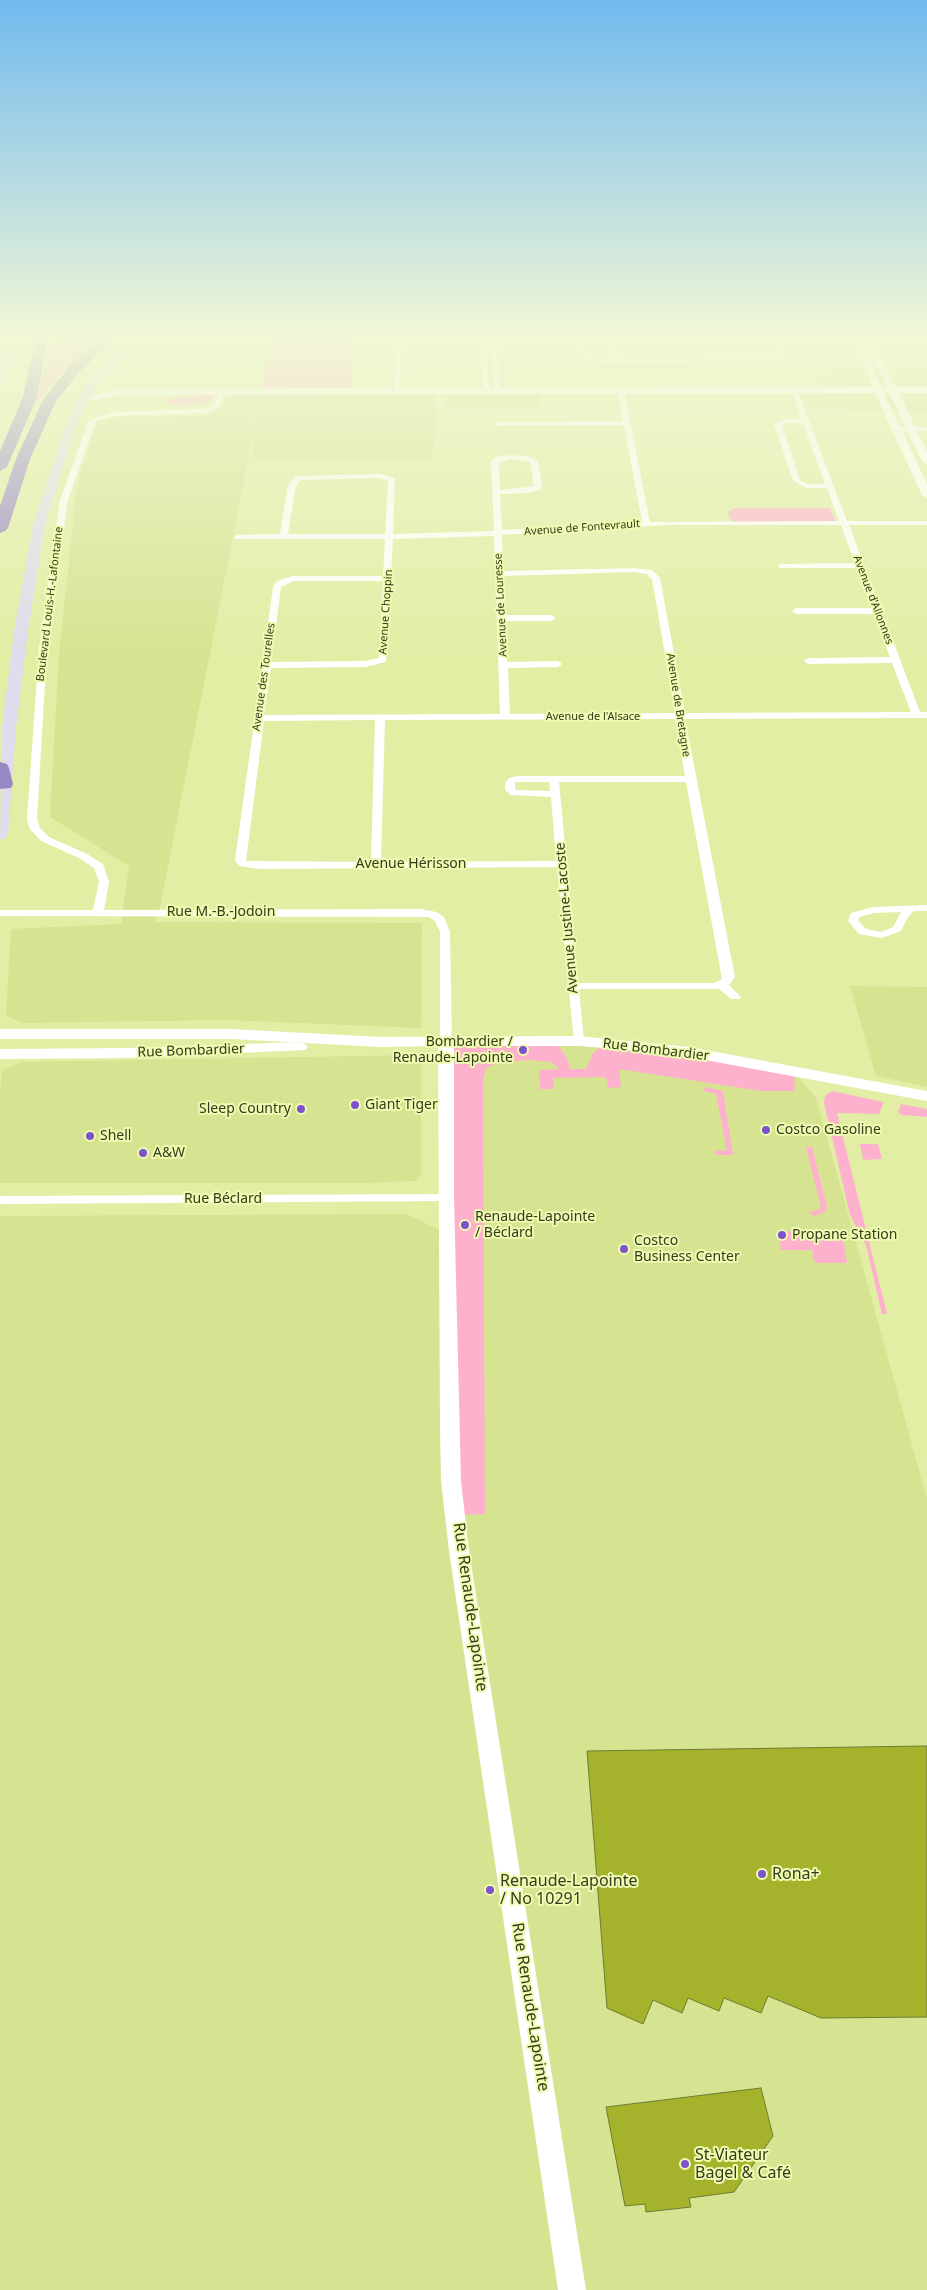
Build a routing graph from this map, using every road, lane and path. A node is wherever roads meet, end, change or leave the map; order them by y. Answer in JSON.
{"nodes":[{"id":1,"x":10,"y":444,"type":"edge"},
{"id":2,"x":30,"y":444,"type":"edge"},
{"id":3,"x":66,"y":444,"type":"edge"},
{"id":4,"x":83,"y":444,"type":"edge"},
{"id":5,"x":631,"y":444,"type":"edge"},
{"id":6,"x":785,"y":444,"type":"edge"},
{"id":7,"x":814,"y":444,"type":"edge"},
{"id":8,"x":904,"y":444,"type":"edge"},
{"id":9,"x":919,"y":444,"type":"edge"},
{"id":10,"x":927,"y":462,"type":"edge"},
{"id":11,"x":0,"y":467,"type":"edge"},
{"id":12,"x":830,"y":486,"type":"junction"},
{"id":13,"x":497,"y":492,"type":"junction"},
{"id":14,"x":927,"y":495,"type":"edge"},
{"id":15,"x":843,"y":523,"type":"junction"},
{"id":16,"x":927,"y":523,"type":"edge"},
{"id":17,"x":646,"y":524,"type":"junction"},
{"id":18,"x":0,"y":528,"type":"edge"},
{"id":19,"x":498,"y":534,"type":"junction"},
{"id":20,"x":284,"y":536,"type":"junction"},
{"id":21,"x":390,"y":536,"type":"junction"},
{"id":22,"x":238,"y":537,"type":"dead end"},
{"id":23,"x":859,"y":565,"type":"junction"},
{"id":24,"x":781,"y":566,"type":"dead end"},
{"id":25,"x":500,"y":574,"type":"junction"},
{"id":26,"x":389,"y":578,"type":"junction"},
{"id":27,"x":796,"y":611,"type":"dead end"},
{"id":28,"x":876,"y":611,"type":"junction"},
{"id":29,"x":502,"y":618,"type":"junction"},
{"id":30,"x":552,"y":618,"type":"dead end"},
{"id":31,"x":895,"y":660,"type":"junction"},
{"id":32,"x":808,"y":661,"type":"dead end"},
{"id":33,"x":558,"y":664,"type":"dead end"},
{"id":34,"x":266,"y":665,"type":"junction"},
{"id":35,"x":504,"y":665,"type":"junction"},
{"id":36,"x":916,"y":714,"type":"junction"},
{"id":37,"x":927,"y":715,"type":"edge"},
{"id":38,"x":680,"y":716,"type":"junction"},
{"id":39,"x":380,"y":717,"type":"junction"},
{"id":40,"x":505,"y":717,"type":"junction"},
{"id":41,"x":258,"y":718,"type":"junction"},
{"id":42,"x":2,"y":776,"type":"edge"},
{"id":43,"x":690,"y":779,"type":"junction"},
{"id":44,"x":554,"y":780,"type":"junction"},
{"id":45,"x":555,"y":794,"type":"junction"},
{"id":46,"x":0,"y":835,"type":"edge"},
{"id":47,"x":376,"y":864,"type":"junction"},
{"id":48,"x":563,"y":864,"type":"junction"},
{"id":49,"x":260,"y":866,"type":"joint"},
{"id":50,"x":911,"y":908,"type":"junction"},
{"id":51,"x":927,"y":908,"type":"edge"},
{"id":52,"x":98,"y":912,"type":"junction"},
{"id":53,"x":0,"y":913,"type":"edge"},
{"id":54,"x":440,"y":919,"type":"joint"},
{"id":55,"x":722,"y":985,"type":"junction"},
{"id":56,"x":574,"y":986,"type":"junction"},
{"id":57,"x":735,"y":997,"type":"dead end"},
{"id":58,"x":0,"y":1034,"type":"edge"},
{"id":59,"x":578,"y":1041,"type":"junction"},
{"id":60,"x":381,"y":1042,"type":"junction"},
{"id":61,"x":446,"y":1042,"type":"junction"},
{"id":62,"x":0,"y":1054,"type":"edge"},
{"id":63,"x":927,"y":1096,"type":"edge"},
{"id":64,"x":446,"y":1198,"type":"junction"},
{"id":65,"x":0,"y":1200,"type":"edge"},
{"id":66,"x":572,"y":2290,"type":"edge"}],
"edges":[{"from":1,"to":11,"type":"highway"},
{"from":2,"to":18,"type":"highway"},
{"from":3,"to":42,"type":"main road","name":"Boulevard Louis-H.-Lafontaine"},
{"from":4,"to":52,"type":"street","name":"Boulevard Louis-H.-Lafontaine"},
{"from":5,"to":17,"type":"street"},
{"from":6,"to":12,"type":"street"},
{"from":7,"to":12,"type":"street","name":"Avenue d'Allonnes"},
{"from":8,"to":14,"type":"street"},
{"from":9,"to":10,"type":"street"},
{"from":12,"to":15,"type":"street","name":"Avenue d'Allonnes"},
{"from":13,"to":13,"type":"street","name":"Avenue de Louresse"},
{"from":13,"to":19,"type":"street","name":"Avenue de Louresse"},
{"from":15,"to":16,"type":"street","name":"Avenue de Fontevrault"},
{"from":15,"to":17,"type":"street","name":"Avenue de Fontevrault"},
{"from":15,"to":23,"type":"street","name":"Avenue d'Allonnes"},
{"from":17,"to":19,"type":"street","name":"Avenue de Fontevrault"},
{"from":19,"to":21,"type":"street","name":"Avenue de Fontevrault"},
{"from":19,"to":25,"type":"street","name":"Avenue de Louresse"},
{"from":20,"to":21,"type":"street","name":"Avenue de Fontevrault"},
{"from":20,"to":21,"type":"street","name":"Avenue Choppin"},
{"from":20,"to":22,"type":"street","name":"Avenue de Fontevrault"},
{"from":21,"to":26,"type":"street","name":"Avenue Choppin"},
{"from":23,"to":24,"type":"street"},
{"from":23,"to":28,"type":"street","name":"Avenue d'Allonnes"},
{"from":25,"to":29,"type":"street","name":"Avenue de Louresse"},
{"from":25,"to":38,"type":"street","name":"Avenue de Bretagne"},
{"from":26,"to":34,"type":"street","name":"Avenue des Tourelles"},
{"from":26,"to":34,"type":"street","name":"Avenue Choppin"},
{"from":27,"to":28,"type":"street"},
{"from":28,"to":31,"type":"street","name":"Avenue d'Allonnes"},
{"from":29,"to":30,"type":"street"},
{"from":29,"to":35,"type":"street","name":"Avenue de Louresse"},
{"from":31,"to":32,"type":"street"},
{"from":31,"to":36,"type":"street","name":"Avenue d'Allonnes"},
{"from":33,"to":35,"type":"street"},
{"from":34,"to":41,"type":"street","name":"Avenue des Tourelles"},
{"from":35,"to":40,"type":"street","name":"Avenue de Louresse"},
{"from":36,"to":37,"type":"street","name":"Avenue de l'Alsace"},
{"from":36,"to":38,"type":"street","name":"Avenue de l'Alsace"},
{"from":38,"to":40,"type":"street","name":"Avenue de l'Alsace"},
{"from":38,"to":43,"type":"street","name":"Avenue de Bretagne"},
{"from":39,"to":40,"type":"street","name":"Avenue de l'Alsace"},
{"from":39,"to":41,"type":"street","name":"Avenue de l'Alsace"},
{"from":39,"to":47,"type":"street"},
{"from":41,"to":49,"type":"street","name":"Avenue des Tourelles"},
{"from":42,"to":46,"type":"main road","name":"Boulevard Louis-H.-Lafontaine"},
{"from":43,"to":44,"type":"street"},
{"from":43,"to":55,"type":"street","name":"Avenue de Bretagne"},
{"from":44,"to":45,"type":"street","name":"Avenue Justine-Lacoste"},
{"from":44,"to":45,"type":"street"},
{"from":45,"to":48,"type":"street","name":"Avenue Justine-Lacoste"},
{"from":47,"to":48,"type":"street","name":"Avenue Hérisson"},
{"from":47,"to":49,"type":"street","name":"Avenue Hérisson"},
{"from":48,"to":56,"type":"street","name":"Avenue Justine-Lacoste"},
{"from":50,"to":50,"type":"street"},
{"from":50,"to":51,"type":"street"},
{"from":52,"to":53,"type":"street","name":"Rue M.-B.-Jodoin"},
{"from":52,"to":54,"type":"street","name":"Rue M.-B.-Jodoin"},
{"from":54,"to":61,"type":"street","name":"Rue Renaude-Lapointe"},
{"from":55,"to":56,"type":"street"},
{"from":55,"to":57,"type":"street"},
{"from":56,"to":59,"type":"street","name":"Avenue Justine-Lacoste"},
{"from":58,"to":60,"type":"street","name":"Rue Bombardier"},
{"from":59,"to":61,"type":"street","name":"Rue Bombardier"},
{"from":59,"to":63,"type":"street","name":"Rue Bombardier"},
{"from":60,"to":61,"type":"street","name":"Rue Bombardier"},
{"from":60,"to":62,"type":"street","name":"Rue Bombardier"},
{"from":61,"to":64,"type":"street","name":"Rue Renaude-Lapointe"},
{"from":64,"to":65,"type":"street","name":"Rue Béclard"},
{"from":64,"to":66,"type":"street","name":"Rue Renaude-Lapointe"}]}
